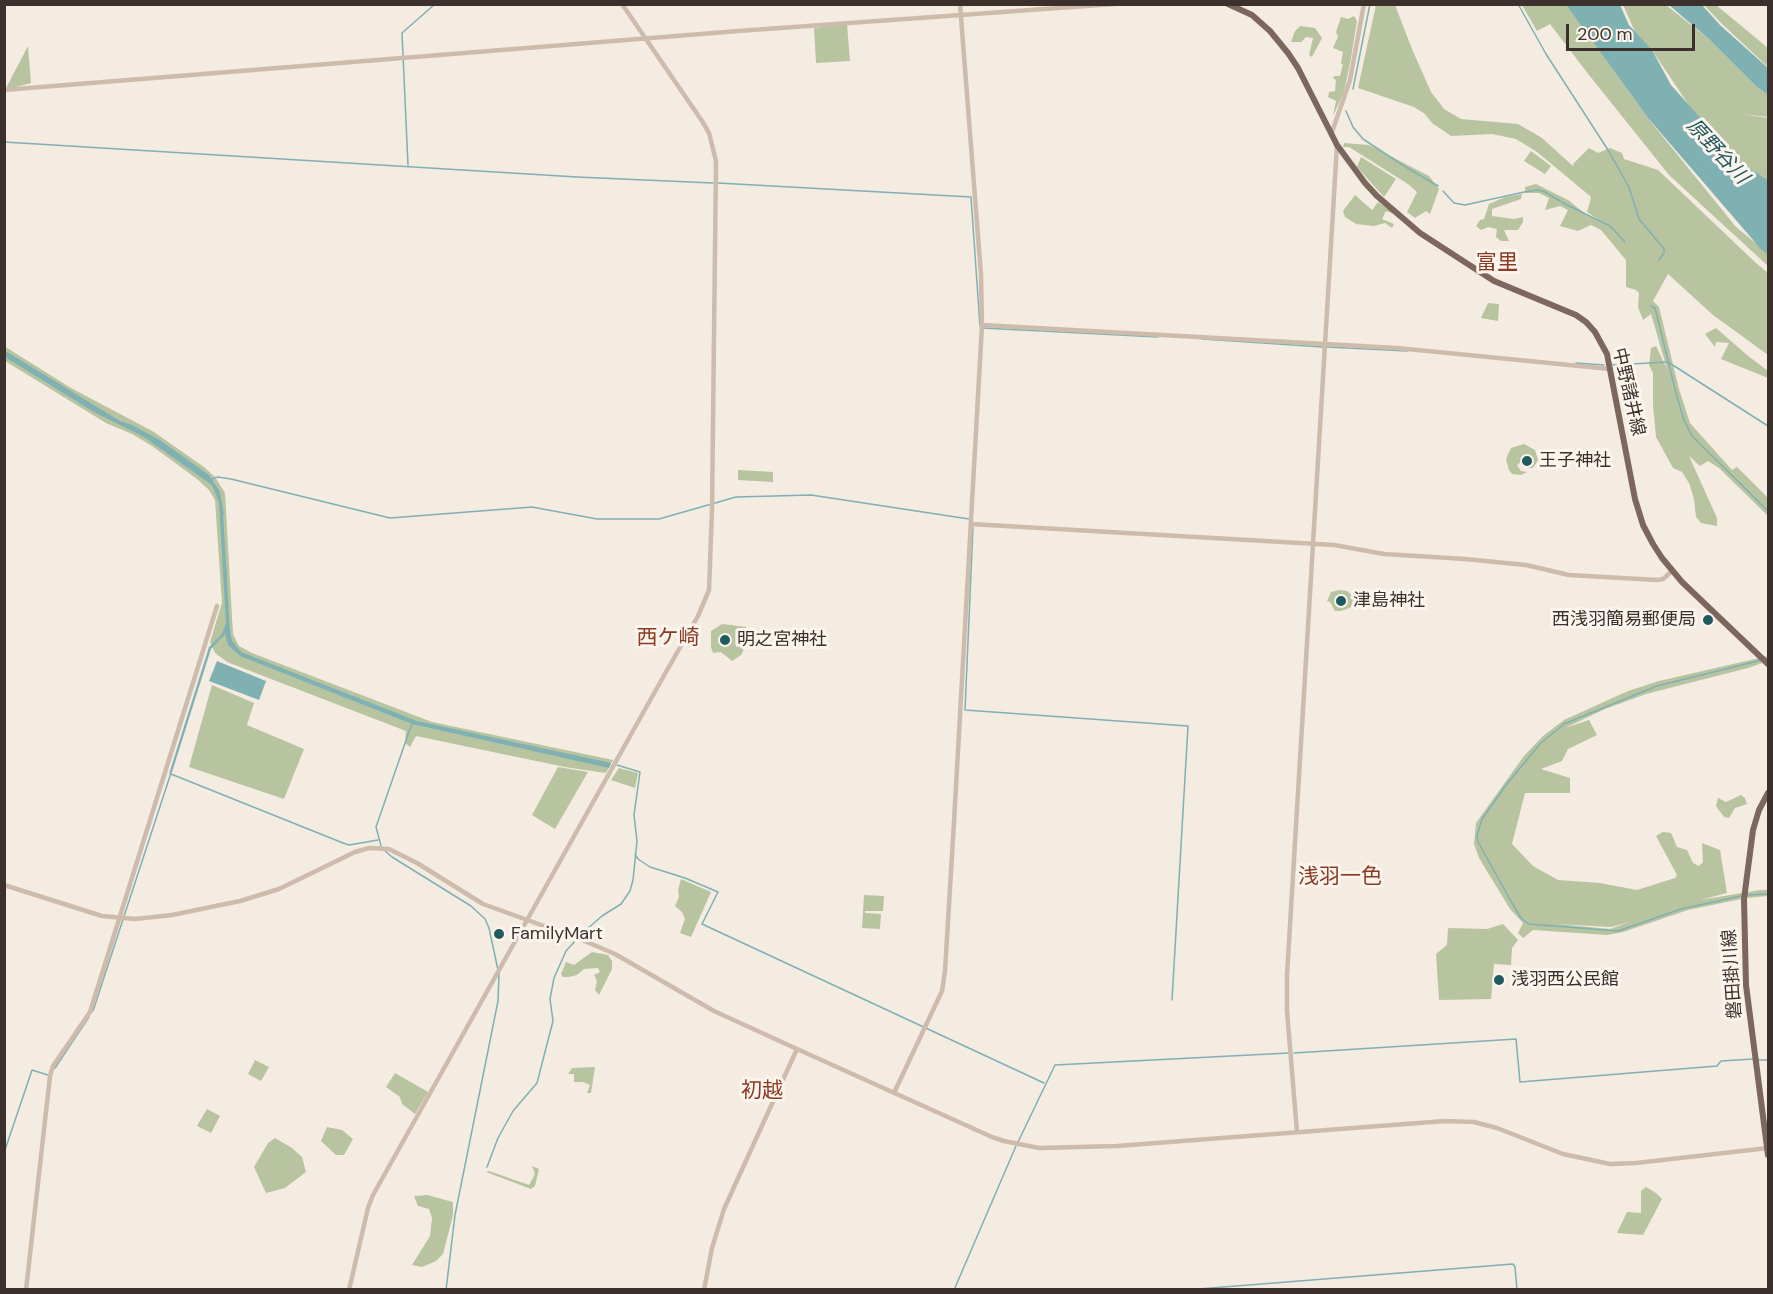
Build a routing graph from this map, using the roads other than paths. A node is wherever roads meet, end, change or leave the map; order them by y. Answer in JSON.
{"nodes":[{"id":1,"x":622,"y":4,"type":"edge"},
{"id":2,"x":960,"y":4,"type":"edge"},
{"id":3,"x":1114,"y":4,"type":"edge"},
{"id":4,"x":1228,"y":4,"type":"edge"},
{"id":5,"x":1364,"y":4,"type":"edge"},
{"id":6,"x":961,"y":16,"type":"junction"},
{"id":7,"x":646,"y":38,"type":"junction"},
{"id":8,"x":4,"y":90,"type":"edge"},
{"id":9,"x":1331,"y":135,"type":"junction"},
{"id":10,"x":1336,"y":145,"type":"junction"},
{"id":11,"x":982,"y":325,"type":"junction"},
{"id":12,"x":1324,"y":344,"type":"junction"},
{"id":13,"x":1610,"y":369,"type":"junction"},
{"id":14,"x":971,"y":524,"type":"junction"},
{"id":15,"x":1313,"y":544,"type":"junction"},
{"id":16,"x":1672,"y":571,"type":"junction"},
{"id":17,"x":217,"y":606,"type":"dead end"},
{"id":18,"x":1768,"y":664,"type":"edge"},
{"id":19,"x":1768,"y":793,"type":"edge"},
{"id":20,"x":4,"y":885,"type":"edge"},
{"id":21,"x":119,"y":920,"type":"junction"},
{"id":22,"x":527,"y":921,"type":"junction"},
{"id":23,"x":797,"y":1049,"type":"junction"},
{"id":24,"x":894,"y":1093,"type":"junction"},
{"id":25,"x":1296,"y":1132,"type":"junction"},
{"id":26,"x":1768,"y":1150,"type":"edge"},
{"id":27,"x":27,"y":1290,"type":"edge"},
{"id":28,"x":349,"y":1290,"type":"edge"},
{"id":29,"x":704,"y":1290,"type":"edge"}],
"edges":[{"from":1,"to":7,"type":"street"},
{"from":2,"to":6,"type":"street"},
{"from":3,"to":6,"type":"street"},
{"from":4,"to":9,"type":"main road","name":"中野諸井線"},
{"from":5,"to":9,"type":"street"},
{"from":6,"to":7,"type":"street"},
{"from":6,"to":11,"type":"street"},
{"from":7,"to":8,"type":"street"},
{"from":7,"to":22,"type":"street"},
{"from":9,"to":10,"type":"main road","name":"中野諸井線"},
{"from":10,"to":12,"type":"street"},
{"from":10,"to":13,"type":"main road","name":"中野諸井線"},
{"from":11,"to":12,"type":"street"},
{"from":11,"to":14,"type":"street"},
{"from":12,"to":13,"type":"street"},
{"from":12,"to":15,"type":"street"},
{"from":13,"to":16,"type":"main road","name":"中野諸井線"},
{"from":14,"to":15,"type":"street"},
{"from":14,"to":24,"type":"street"},
{"from":15,"to":16,"type":"street"},
{"from":15,"to":25,"type":"street"},
{"from":16,"to":18,"type":"main road","name":"中野諸井線"},
{"from":17,"to":21,"type":"street"},
{"from":19,"to":26,"type":"main road","name":"磐田掛川線"},
{"from":20,"to":21,"type":"street"},
{"from":21,"to":22,"type":"street"},
{"from":21,"to":27,"type":"street"},
{"from":22,"to":23,"type":"street"},
{"from":22,"to":28,"type":"street"},
{"from":23,"to":24,"type":"street"},
{"from":23,"to":29,"type":"street"},
{"from":24,"to":25,"type":"street"},
{"from":25,"to":26,"type":"street"}]}
